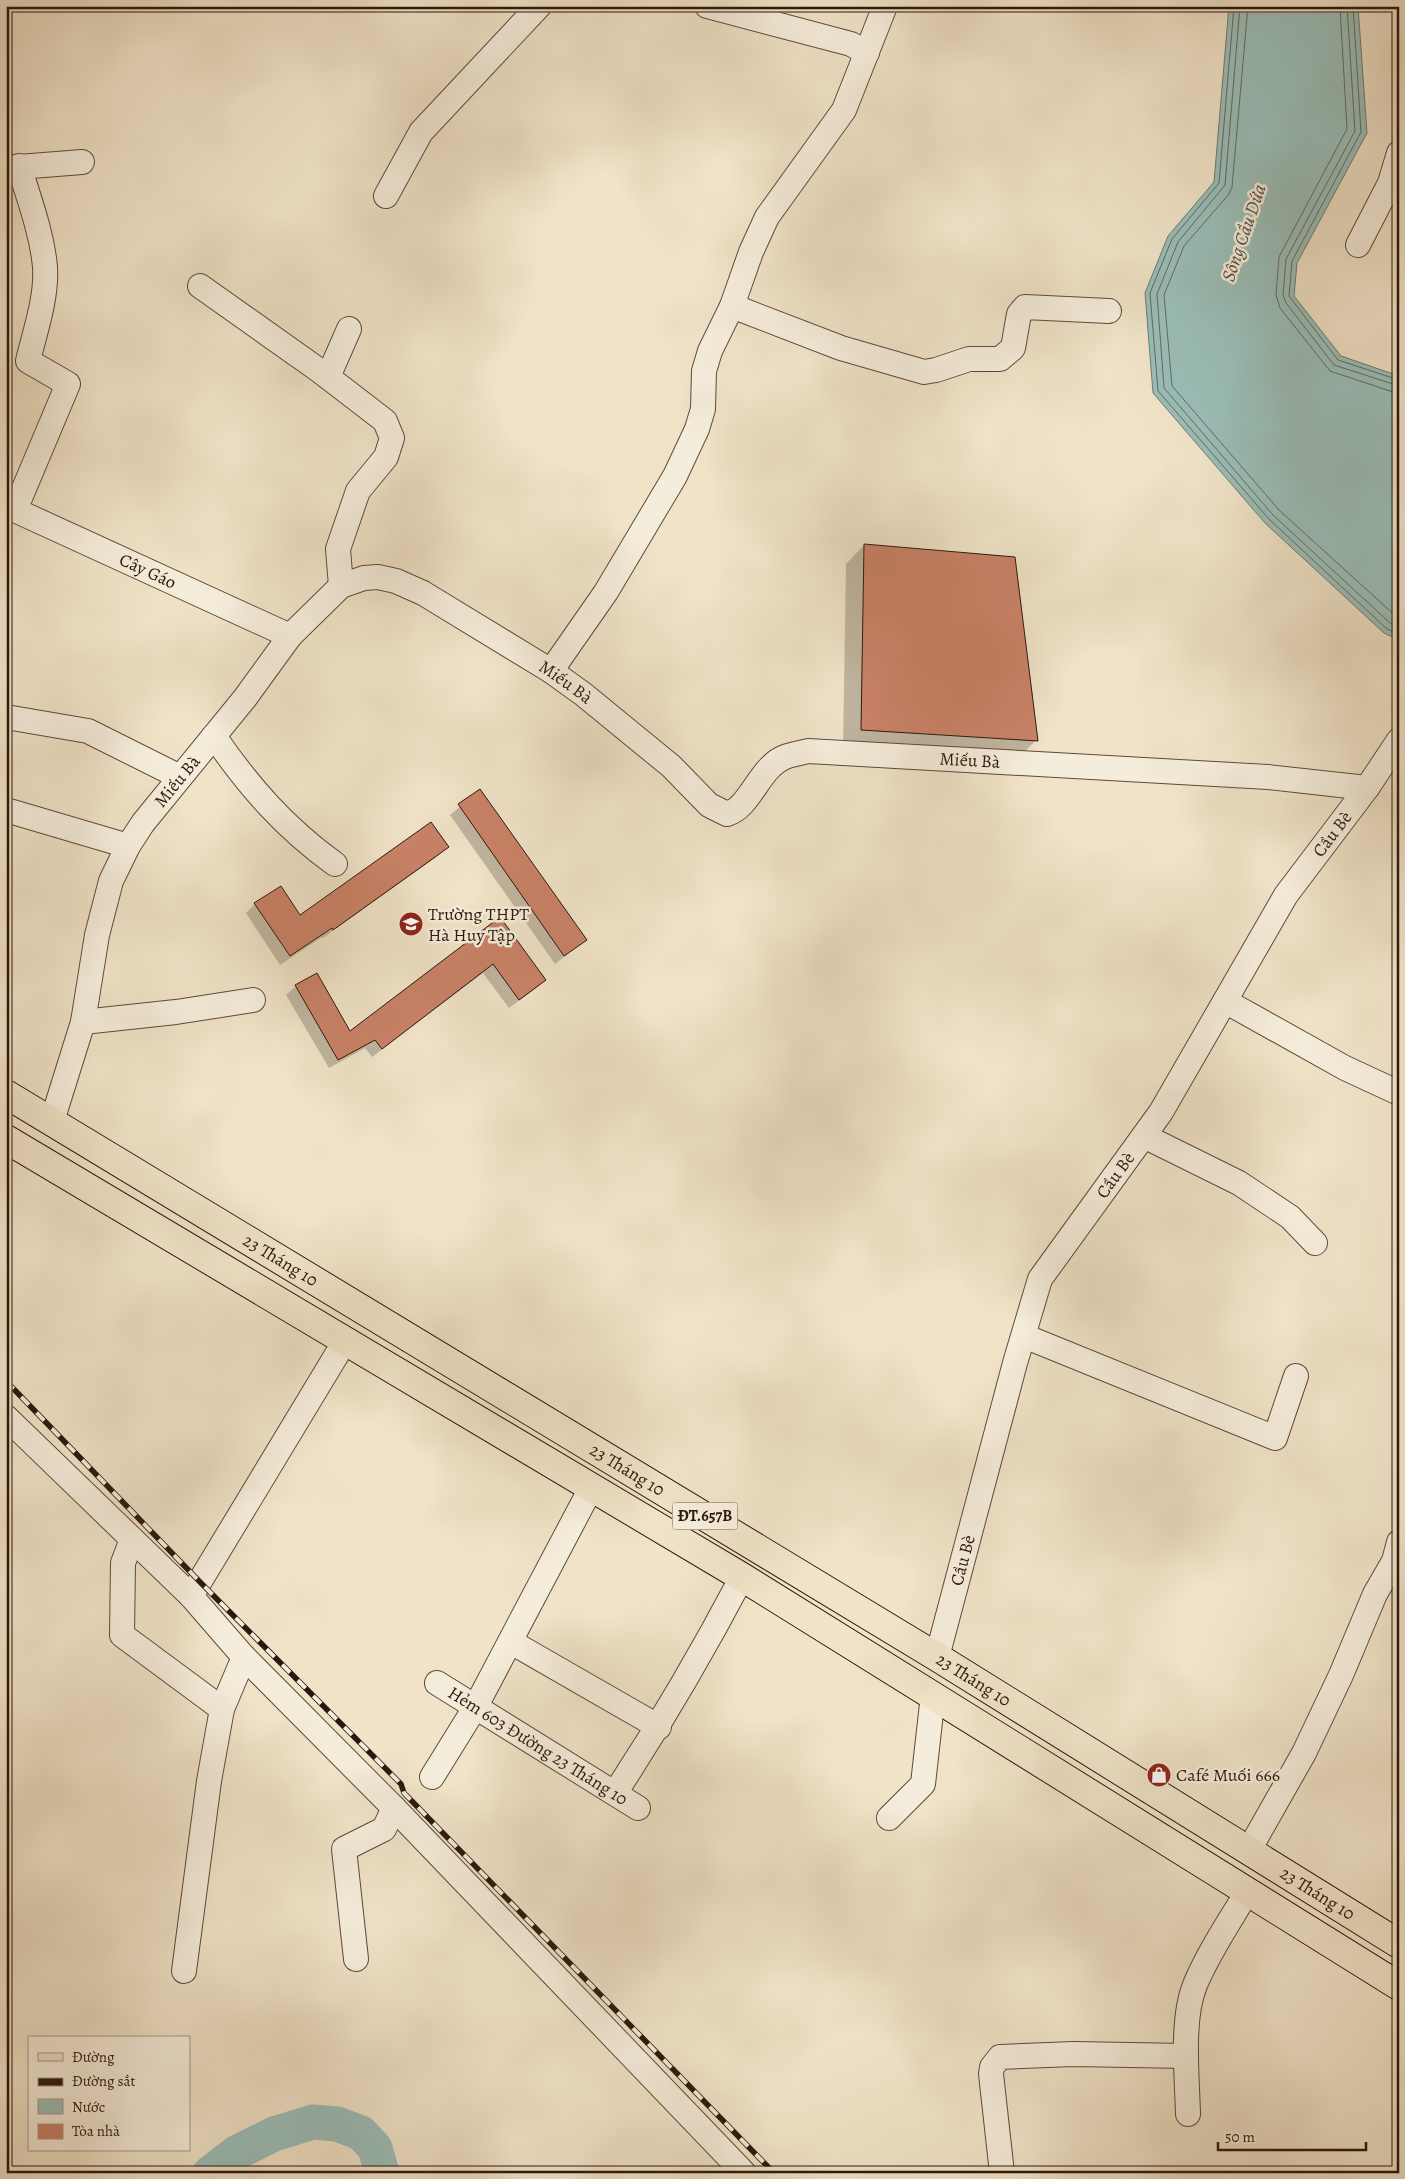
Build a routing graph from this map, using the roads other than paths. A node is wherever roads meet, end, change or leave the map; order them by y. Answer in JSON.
{"nodes":[{"id":1,"x":539,"y":6,"type":"edge"},
{"id":2,"x":885,"y":6,"type":"edge"},
{"id":3,"x":700,"y":8,"type":"edge"},
{"id":4,"x":867,"y":53,"type":"junction"},
{"id":5,"x":1399,"y":153,"type":"edge"},
{"id":6,"x":82,"y":162,"type":"dead end"},
{"id":7,"x":13,"y":167,"type":"edge"},
{"id":8,"x":386,"y":196,"type":"dead end"},
{"id":9,"x":1358,"y":245,"type":"dead end"},
{"id":10,"x":200,"y":286,"type":"dead end"},
{"id":11,"x":732,"y":306,"type":"junction"},
{"id":12,"x":1110,"y":311,"type":"dead end"},
{"id":13,"x":349,"y":329,"type":"dead end"},
{"id":14,"x":328,"y":377,"type":"junction"},
{"id":15,"x":11,"y":508,"type":"edge"},
{"id":16,"x":341,"y":586,"type":"junction"},
{"id":17,"x":290,"y":636,"type":"junction"},
{"id":18,"x":551,"y":671,"type":"junction"},
{"id":19,"x":6,"y":717,"type":"edge"},
{"id":20,"x":214,"y":736,"type":"junction"},
{"id":21,"x":1399,"y":740,"type":"edge"},
{"id":22,"x":180,"y":777,"type":"junction"},
{"id":23,"x":1367,"y":788,"type":"junction"},
{"id":24,"x":6,"y":810,"type":"edge"},
{"id":25,"x":128,"y":846,"type":"junction"},
{"id":26,"x":335,"y":864,"type":"dead end"},
{"id":27,"x":253,"y":1000,"type":"dead end"},
{"id":28,"x":1225,"y":1001,"type":"junction"},
{"id":29,"x":83,"y":1022,"type":"junction"},
{"id":30,"x":1399,"y":1093,"type":"edge"},
{"id":31,"x":6,"y":1094,"type":"edge"},
{"id":32,"x":52,"y":1121,"type":"junction"},
{"id":33,"x":1144,"y":1136,"type":"junction"},
{"id":34,"x":6,"y":1139,"type":"edge"},
{"id":35,"x":33,"y":1155,"type":"junction"},
{"id":36,"x":1315,"y":1243,"type":"dead end"},
{"id":37,"x":1024,"y":1336,"type":"junction"},
{"id":38,"x":345,"y":1341,"type":"junction"},
{"id":39,"x":1296,"y":1376,"type":"dead end"},
{"id":40,"x":6,"y":1416,"type":"edge"},
{"id":41,"x":591,"y":1488,"type":"junction"},
{"id":42,"x":132,"y":1539,"type":"junction"},
{"id":43,"x":1397,"y":1555,"type":"edge"},
{"id":44,"x":742,"y":1577,"type":"junction"},
{"id":45,"x":191,"y":1596,"type":"junction"},
{"id":46,"x":511,"y":1642,"type":"junction"},
{"id":47,"x":244,"y":1657,"type":"junction"},
{"id":48,"x":938,"y":1657,"type":"junction"},
{"id":49,"x":437,"y":1683,"type":"dead end"},
{"id":50,"x":933,"y":1696,"type":"junction"},
{"id":51,"x":476,"y":1706,"type":"junction"},
{"id":52,"x":222,"y":1709,"type":"junction"},
{"id":53,"x":658,"y":1727,"type":"junction"},
{"id":54,"x":432,"y":1777,"type":"dead end"},
{"id":55,"x":615,"y":1793,"type":"junction"},
{"id":56,"x":394,"y":1808,"type":"junction"},
{"id":57,"x":638,"y":1808,"type":"dead end"},
{"id":58,"x":889,"y":1818,"type":"dead end"},
{"id":59,"x":1249,"y":1850,"type":"junction"},
{"id":60,"x":1247,"y":1892,"type":"junction"},
{"id":61,"x":1399,"y":1944,"type":"edge"},
{"id":62,"x":356,"y":1959,"type":"dead end"},
{"id":63,"x":184,"y":1971,"type":"dead end"},
{"id":64,"x":1399,"y":1986,"type":"edge"},
{"id":65,"x":1186,"y":2056,"type":"junction"},
{"id":66,"x":1188,"y":2114,"type":"dead end"},
{"id":67,"x":744,"y":2173,"type":"edge"},
{"id":68,"x":1002,"y":2173,"type":"edge"}],
"edges":[{"from":1,"to":8,"type":"street"},
{"from":2,"to":4,"type":"street"},
{"from":3,"to":4,"type":"street"},
{"from":4,"to":11,"type":"street"},
{"from":5,"to":9,"type":"street"},
{"from":6,"to":7,"type":"street"},
{"from":7,"to":15,"type":"street"},
{"from":10,"to":14,"type":"street"},
{"from":11,"to":12,"type":"street"},
{"from":11,"to":18,"type":"street"},
{"from":13,"to":14,"type":"street"},
{"from":14,"to":16,"type":"street"},
{"from":15,"to":17,"type":"street","name":"Cây Gáo"},
{"from":16,"to":17,"type":"street","name":"Miếu Bà"},
{"from":16,"to":18,"type":"street","name":"Miếu Bà"},
{"from":17,"to":20,"type":"street","name":"Miếu Bà"},
{"from":18,"to":23,"type":"street","name":"Miếu Bà"},
{"from":19,"to":22,"type":"street"},
{"from":20,"to":22,"type":"street","name":"Miếu Bà"},
{"from":20,"to":26,"type":"street"},
{"from":21,"to":23,"type":"street","name":"Cầu Bè"},
{"from":22,"to":25,"type":"street","name":"Miếu Bà"},
{"from":23,"to":28,"type":"street","name":"Cầu Bè"},
{"from":24,"to":25,"type":"street"},
{"from":25,"to":29,"type":"street","name":"Miếu Bà"},
{"from":27,"to":29,"type":"street"},
{"from":28,"to":30,"type":"street"},
{"from":28,"to":33,"type":"street","name":"Cầu Bè"},
{"from":29,"to":32,"type":"street","name":"Miếu Bà"},
{"from":31,"to":32,"type":"main road","name":"23 Tháng 10","number":"ĐT.657B"},
{"from":32,"to":35,"type":"main road"},
{"from":32,"to":48,"type":"main road","name":"23 Tháng 10","number":"ĐT.657B"},
{"from":33,"to":36,"type":"street"},
{"from":33,"to":37,"type":"street","name":"Cầu Bè"},
{"from":34,"to":35,"type":"main road","name":"23 Tháng 10","number":"ĐT.657B"},
{"from":35,"to":38,"type":"main road","name":"23 Tháng 10","number":"ĐT.657B"},
{"from":37,"to":39,"type":"street"},
{"from":37,"to":48,"type":"street","name":"Cầu Bè"},
{"from":38,"to":41,"type":"main road","name":"23 Tháng 10","number":"ĐT.657B"},
{"from":38,"to":45,"type":"street"},
{"from":40,"to":42,"type":"street"},
{"from":41,"to":44,"type":"main road","name":"23 Tháng 10","number":"ĐT.657B"},
{"from":41,"to":46,"type":"street"},
{"from":42,"to":45,"type":"street"},
{"from":42,"to":52,"type":"street"},
{"from":43,"to":59,"type":"street"},
{"from":44,"to":50,"type":"main road","name":"23 Tháng 10","number":"ĐT.657B"},
{"from":44,"to":53,"type":"street"},
{"from":45,"to":47,"type":"street"},
{"from":46,"to":51,"type":"street"},
{"from":46,"to":53,"type":"street"},
{"from":47,"to":52,"type":"street"},
{"from":47,"to":56,"type":"street"},
{"from":48,"to":50,"type":"main road"},
{"from":48,"to":59,"type":"main road","name":"23 Tháng 10","number":"ĐT.657B"},
{"from":49,"to":51,"type":"street","name":"Hẻm 603 Đường 23 Tháng 10"},
{"from":50,"to":58,"type":"street"},
{"from":50,"to":60,"type":"main road","name":"23 Tháng 10","number":"ĐT.657B"},
{"from":51,"to":54,"type":"street"},
{"from":51,"to":55,"type":"street","name":"Hẻm 603 Đường 23 Tháng 10"},
{"from":52,"to":63,"type":"street"},
{"from":53,"to":55,"type":"street"},
{"from":55,"to":57,"type":"street","name":"Hẻm 603 Đường 23 Tháng 10"},
{"from":56,"to":62,"type":"street"},
{"from":56,"to":67,"type":"street"},
{"from":59,"to":61,"type":"main road","name":"23 Tháng 10","number":"ĐT.657B"},
{"from":60,"to":64,"type":"main road","name":"23 Tháng 10","number":"ĐT.657B"},
{"from":60,"to":65,"type":"street"},
{"from":65,"to":66,"type":"street"},
{"from":65,"to":68,"type":"street"}]}
